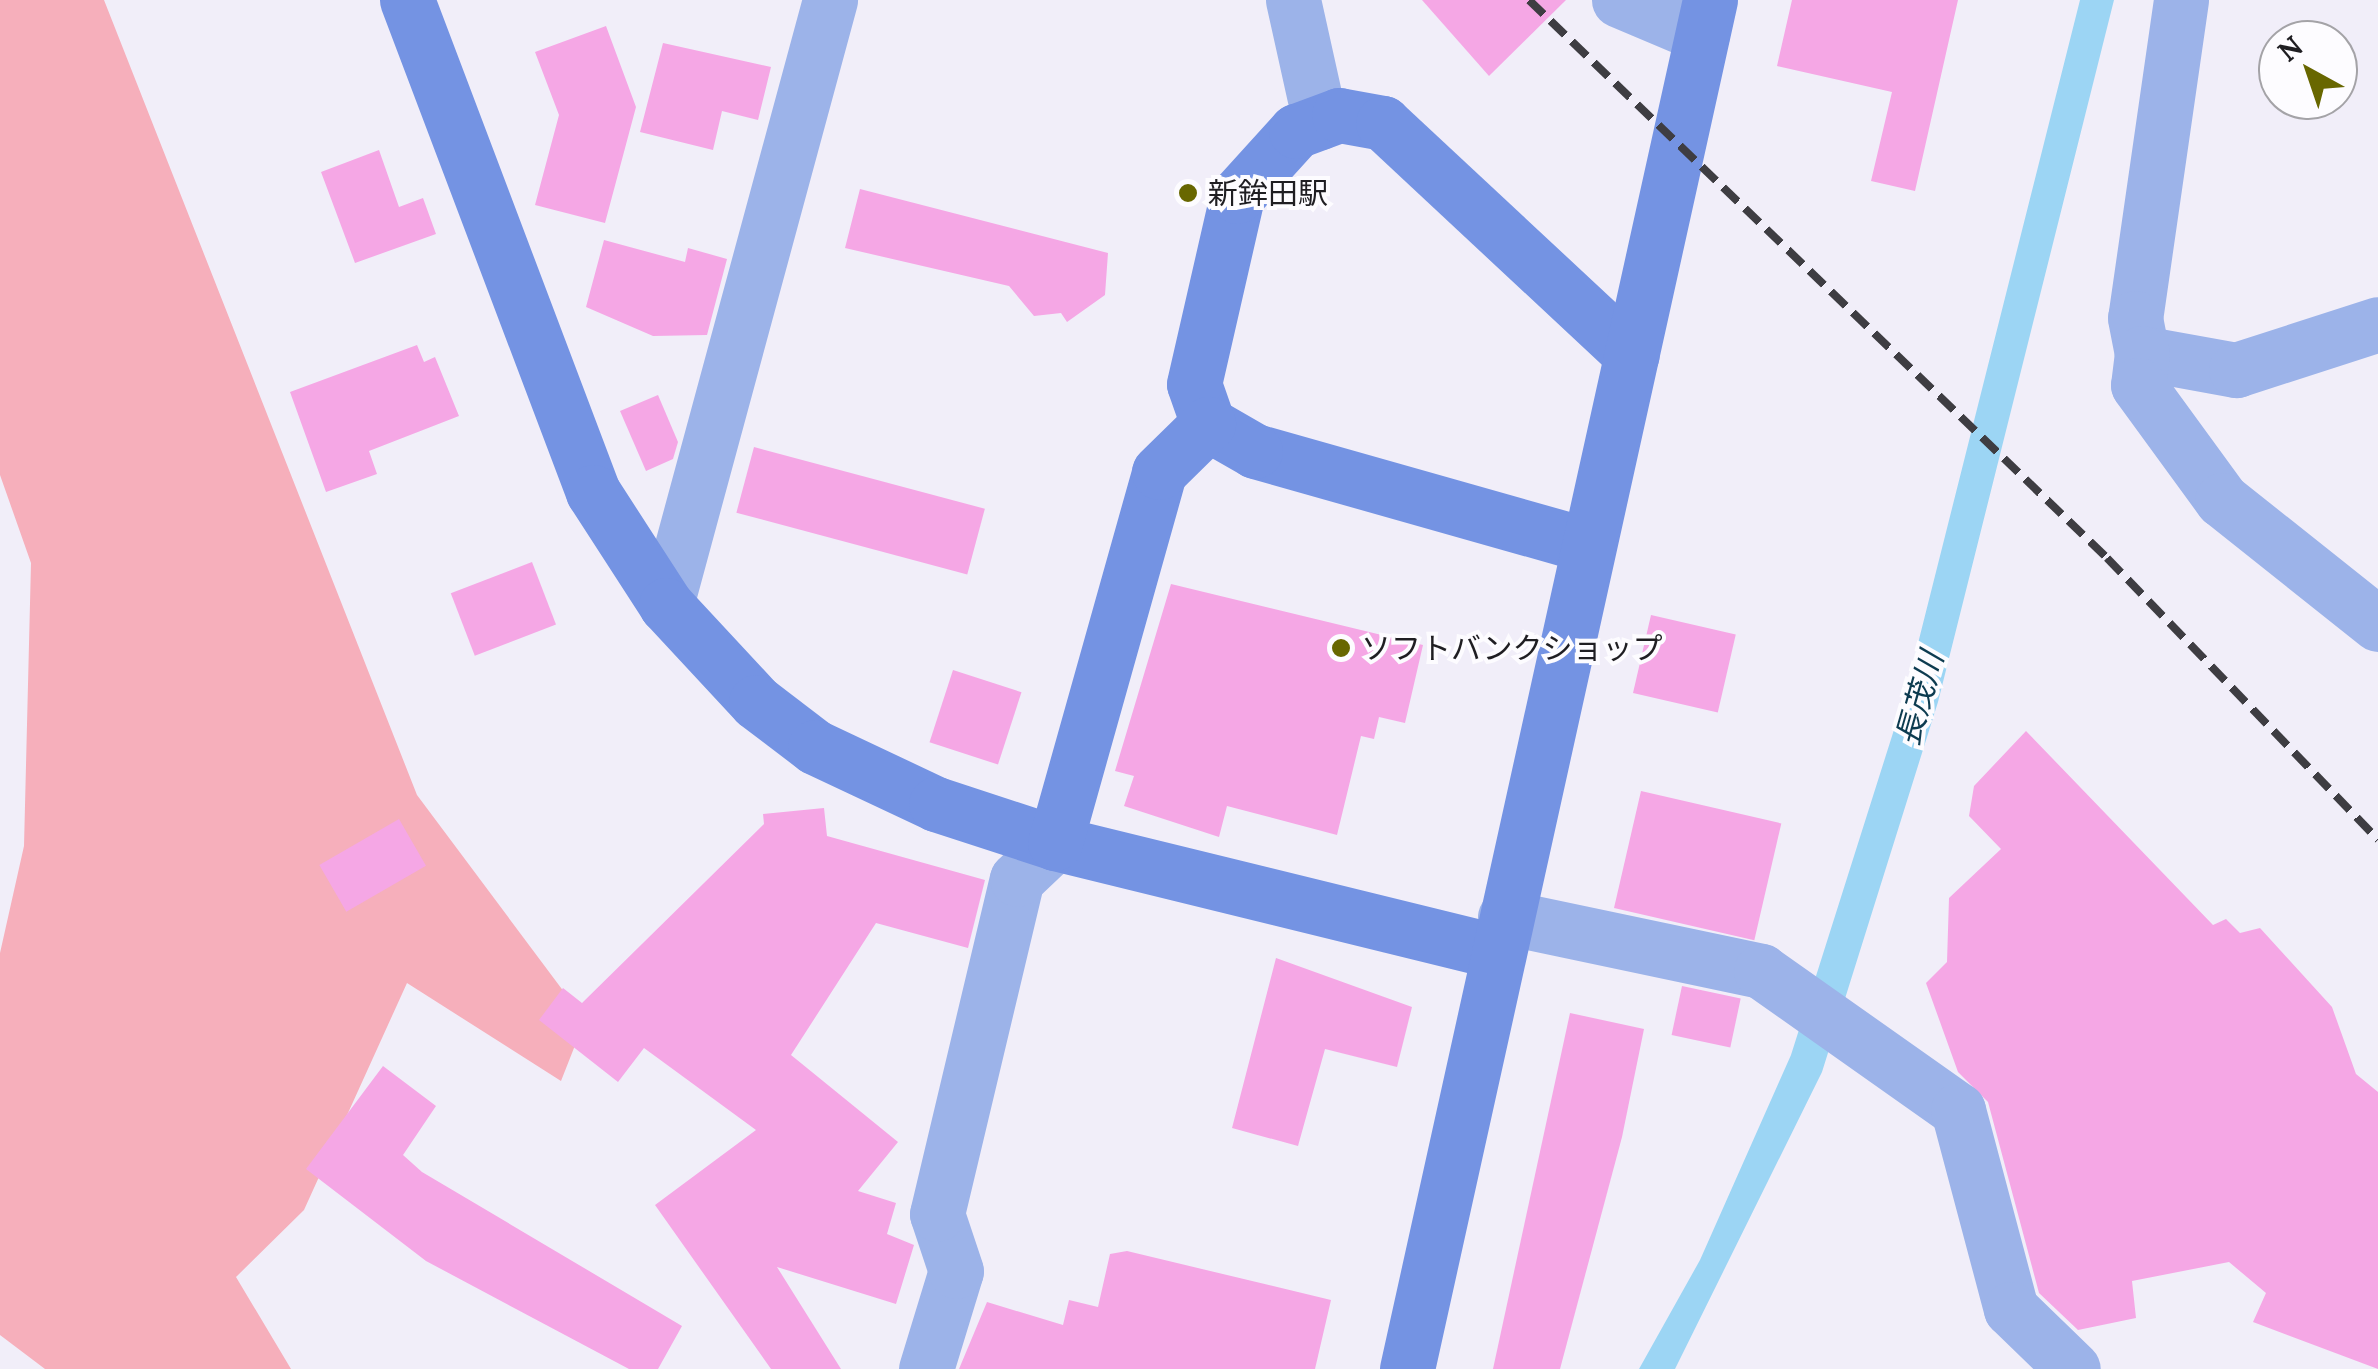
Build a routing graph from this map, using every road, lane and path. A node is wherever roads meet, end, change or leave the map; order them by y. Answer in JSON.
{"nodes":[{"id":1,"x":408,"y":0,"type":"edge"},
{"id":2,"x":830,"y":0,"type":"edge"},
{"id":3,"x":1293,"y":0,"type":"edge"},
{"id":4,"x":1619,"y":0,"type":"edge"},
{"id":5,"x":2180,"y":0,"type":"edge"},
{"id":6,"x":1706,"y":18,"type":"edge"},
{"id":7,"x":1320,"y":122,"type":"junction"},
{"id":8,"x":2378,"y":324,"type":"edge"},
{"id":9,"x":2142,"y":353,"type":"junction"},
{"id":10,"x":1632,"y":355,"type":"junction"},
{"id":11,"x":1208,"y":424,"type":"junction"},
{"id":12,"x":1587,"y":544,"type":"junction"},
{"id":13,"x":666,"y":606,"type":"junction"},
{"id":14,"x":2378,"y":624,"type":"edge"},
{"id":15,"x":1054,"y":842,"type":"junction"},
{"id":16,"x":1501,"y":935,"type":"junction"},
{"id":17,"x":926,"y":1369,"type":"edge"},
{"id":18,"x":1407,"y":1369,"type":"edge"},
{"id":19,"x":2073,"y":1369,"type":"edge"}],
"edges":[{"from":1,"to":13,"type":"street"},
{"from":2,"to":13,"type":"street"},
{"from":3,"to":7,"type":"street"},
{"from":4,"to":6,"type":"street"},
{"from":5,"to":9,"type":"street"},
{"from":6,"to":10,"type":"street"},
{"from":7,"to":10,"type":"street"},
{"from":7,"to":11,"type":"street"},
{"from":8,"to":9,"type":"street"},
{"from":9,"to":14,"type":"street"},
{"from":10,"to":12,"type":"street"},
{"from":11,"to":12,"type":"street"},
{"from":11,"to":15,"type":"street"},
{"from":12,"to":16,"type":"street"},
{"from":13,"to":15,"type":"street"},
{"from":15,"to":16,"type":"street"},
{"from":15,"to":17,"type":"street"},
{"from":16,"to":18,"type":"street"},
{"from":16,"to":19,"type":"street"}]}
